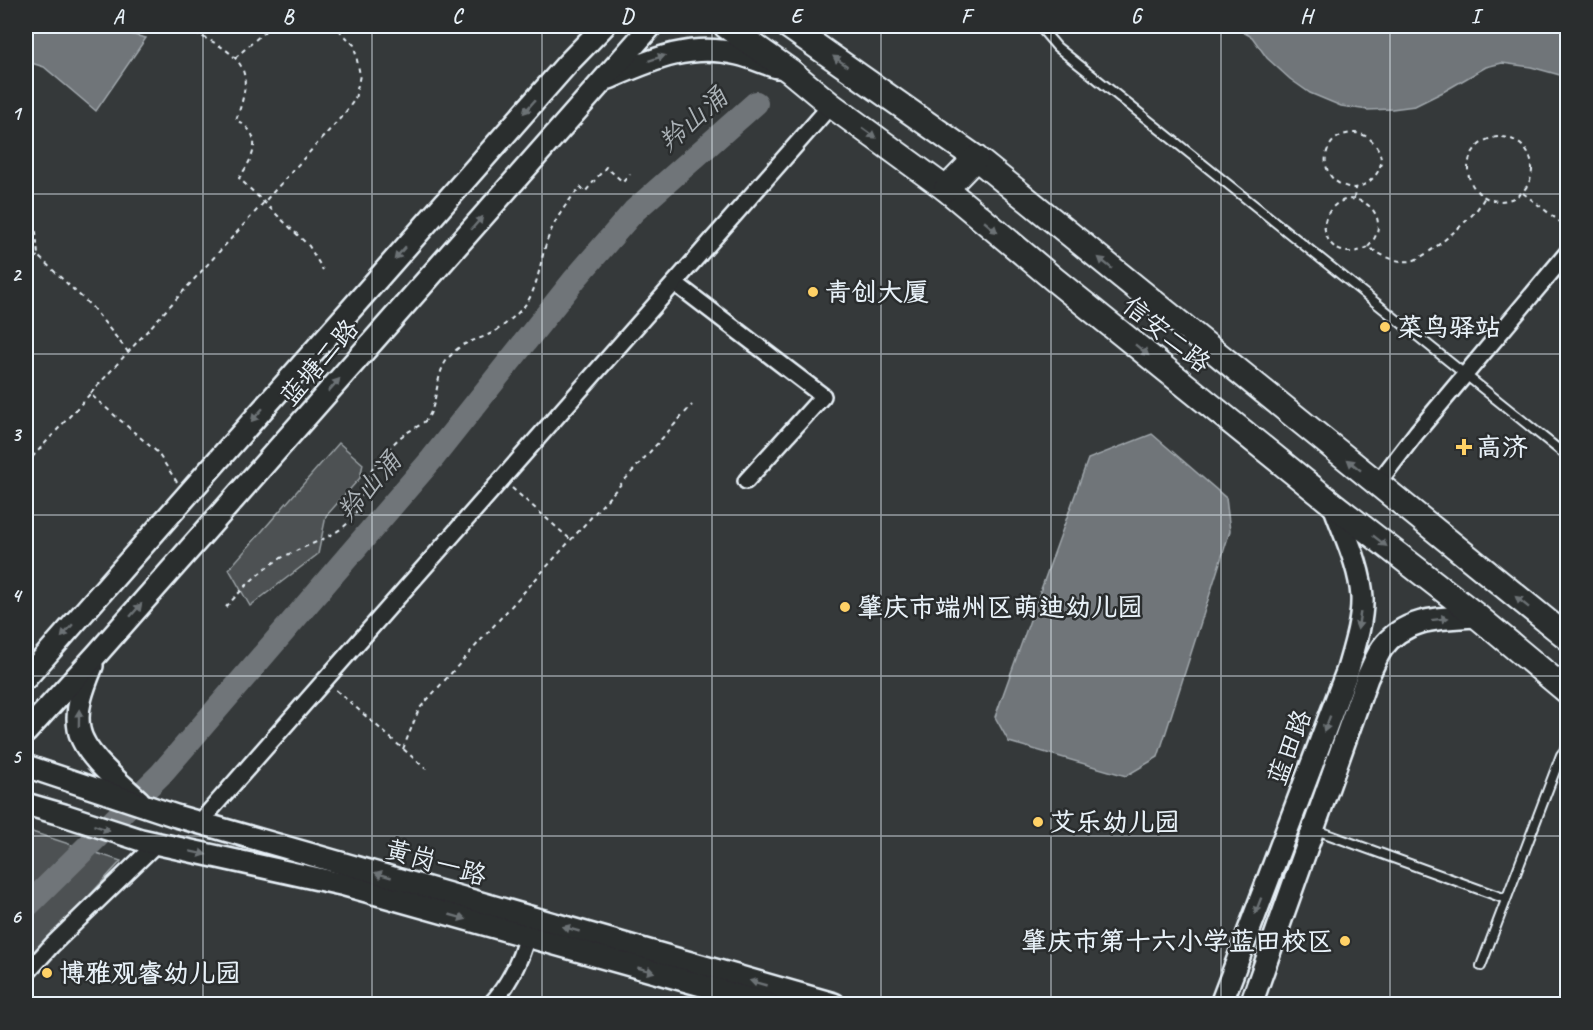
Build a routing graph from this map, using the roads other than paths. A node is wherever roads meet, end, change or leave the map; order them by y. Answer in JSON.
{"nodes":[{"id":1,"x":585,"y":26,"type":"edge"},
{"id":2,"x":604,"y":26,"type":"edge"},
{"id":3,"x":651,"y":26,"type":"edge"},
{"id":4,"x":726,"y":26,"type":"edge"},
{"id":5,"x":788,"y":26,"type":"edge"},
{"id":6,"x":1039,"y":26,"type":"edge"},
{"id":7,"x":811,"y":35,"type":"edge"},
{"id":8,"x":568,"y":63,"type":"junction"},
{"id":9,"x":790,"y":71,"type":"junction"},
{"id":10,"x":603,"y":80,"type":"junction"},
{"id":11,"x":831,"y":105,"type":"junction"},
{"id":12,"x":976,"y":158,"type":"junction"},
{"id":13,"x":946,"y":189,"type":"junction"},
{"id":14,"x":1568,"y":252,"type":"edge"},
{"id":15,"x":675,"y":283,"type":"junction"},
{"id":16,"x":1465,"y":375,"type":"junction"},
{"id":17,"x":1568,"y":457,"type":"edge"},
{"id":18,"x":746,"y":482,"type":"dead end"},
{"id":19,"x":1377,"y":484,"type":"junction"},
{"id":20,"x":1334,"y":505,"type":"junction"},
{"id":21,"x":1477,"y":616,"type":"junction"},
{"id":22,"x":1568,"y":638,"type":"edge"},
{"id":23,"x":97,"y":654,"type":"junction"},
{"id":24,"x":26,"y":678,"type":"edge"},
{"id":25,"x":1568,"y":692,"type":"edge"},
{"id":26,"x":26,"y":732,"type":"edge"},
{"id":27,"x":1568,"y":746,"type":"edge"},
{"id":28,"x":26,"y":766,"type":"edge"},
{"id":29,"x":26,"y":804,"type":"edge"},
{"id":30,"x":142,"y":805,"type":"junction"},
{"id":31,"x":200,"y":822,"type":"junction"},
{"id":32,"x":1313,"y":829,"type":"junction"},
{"id":33,"x":148,"y":842,"type":"junction"},
{"id":34,"x":1506,"y":899,"type":"junction"},
{"id":35,"x":529,"y":927,"type":"junction"},
{"id":36,"x":1481,"y":966,"type":"dead end"},
{"id":37,"x":26,"y":974,"type":"edge"},
{"id":38,"x":719,"y":990,"type":"junction"},
{"id":39,"x":491,"y":1005,"type":"edge"},
{"id":40,"x":699,"y":1005,"type":"edge"},
{"id":41,"x":769,"y":1005,"type":"edge"},
{"id":42,"x":834,"y":1005,"type":"edge"},
{"id":43,"x":1221,"y":1005,"type":"edge"},
{"id":44,"x":1251,"y":1005,"type":"edge"}],
"edges":[{"from":1,"to":8,"type":"main road"},
{"from":2,"to":8,"type":"main road","name":"蓝塘二路"},
{"from":3,"to":10,"type":"main road","name":"蓝塘二路"},
{"from":4,"to":9,"type":"main road","name":"信安二路"},
{"from":5,"to":7,"type":"main road","name":"信安二路"},
{"from":6,"to":16,"type":"lane"},
{"from":12,"to":7,"type":"main road","name":"信安二路","one_way":true},
{"from":8,"to":24,"type":"main road","name":"蓝塘二路","one_way":true},
{"from":10,"to":9,"type":"main road","one_way":true},
{"from":9,"to":11,"type":"main road","name":"信安二路"},
{"from":23,"to":10,"type":"main road","name":"蓝塘二路","one_way":true},
{"from":11,"to":13,"type":"main road","name":"信安二路","one_way":true},
{"from":11,"to":15,"type":"street"},
{"from":12,"to":13,"type":"main road"},
{"from":19,"to":12,"type":"main road","name":"信安二路","one_way":true},
{"from":13,"to":20,"type":"main road","name":"信安二路","one_way":true},
{"from":14,"to":16,"type":"street"},
{"from":15,"to":18,"type":"street"},
{"from":15,"to":31,"type":"street"},
{"from":16,"to":17,"type":"lane"},
{"from":16,"to":19,"type":"street"},
{"from":22,"to":19,"type":"main road","name":"信安二路","one_way":true},
{"from":20,"to":21,"type":"main road","name":"信安二路","one_way":true},
{"from":20,"to":43,"type":"main road","name":"蓝田路","one_way":true},
{"from":21,"to":25,"type":"main road","name":"信安二路"},
{"from":32,"to":21,"type":"main road","name":"蓝田路","one_way":true},
{"from":23,"to":26,"type":"main road","name":"蓝塘二路"},
{"from":30,"to":23,"type":"main road","one_way":true},
{"from":27,"to":34,"type":"lane"},
{"from":28,"to":30,"type":"main road","name":"黄岗一路"},
{"from":29,"to":33,"type":"main road","name":"黄岗一路","one_way":true},
{"from":30,"to":31,"type":"main road","name":"黄岗一路"},
{"from":35,"to":31,"type":"main road","name":"黄岗一路","one_way":true},
{"from":32,"to":34,"type":"lane"},
{"from":32,"to":44,"type":"main road","name":"蓝田路"},
{"from":33,"to":35,"type":"main road","name":"黄岗一路","one_way":true},
{"from":33,"to":37,"type":"street"},
{"from":34,"to":36,"type":"lane"},
{"from":35,"to":38,"type":"main road","name":"黄岗一路","one_way":true},
{"from":35,"to":39,"type":"street"},
{"from":42,"to":35,"type":"main road","name":"黄岗一路","one_way":true},
{"from":38,"to":40,"type":"lane"},
{"from":38,"to":41,"type":"main road","name":"黄岗一路"}]}
